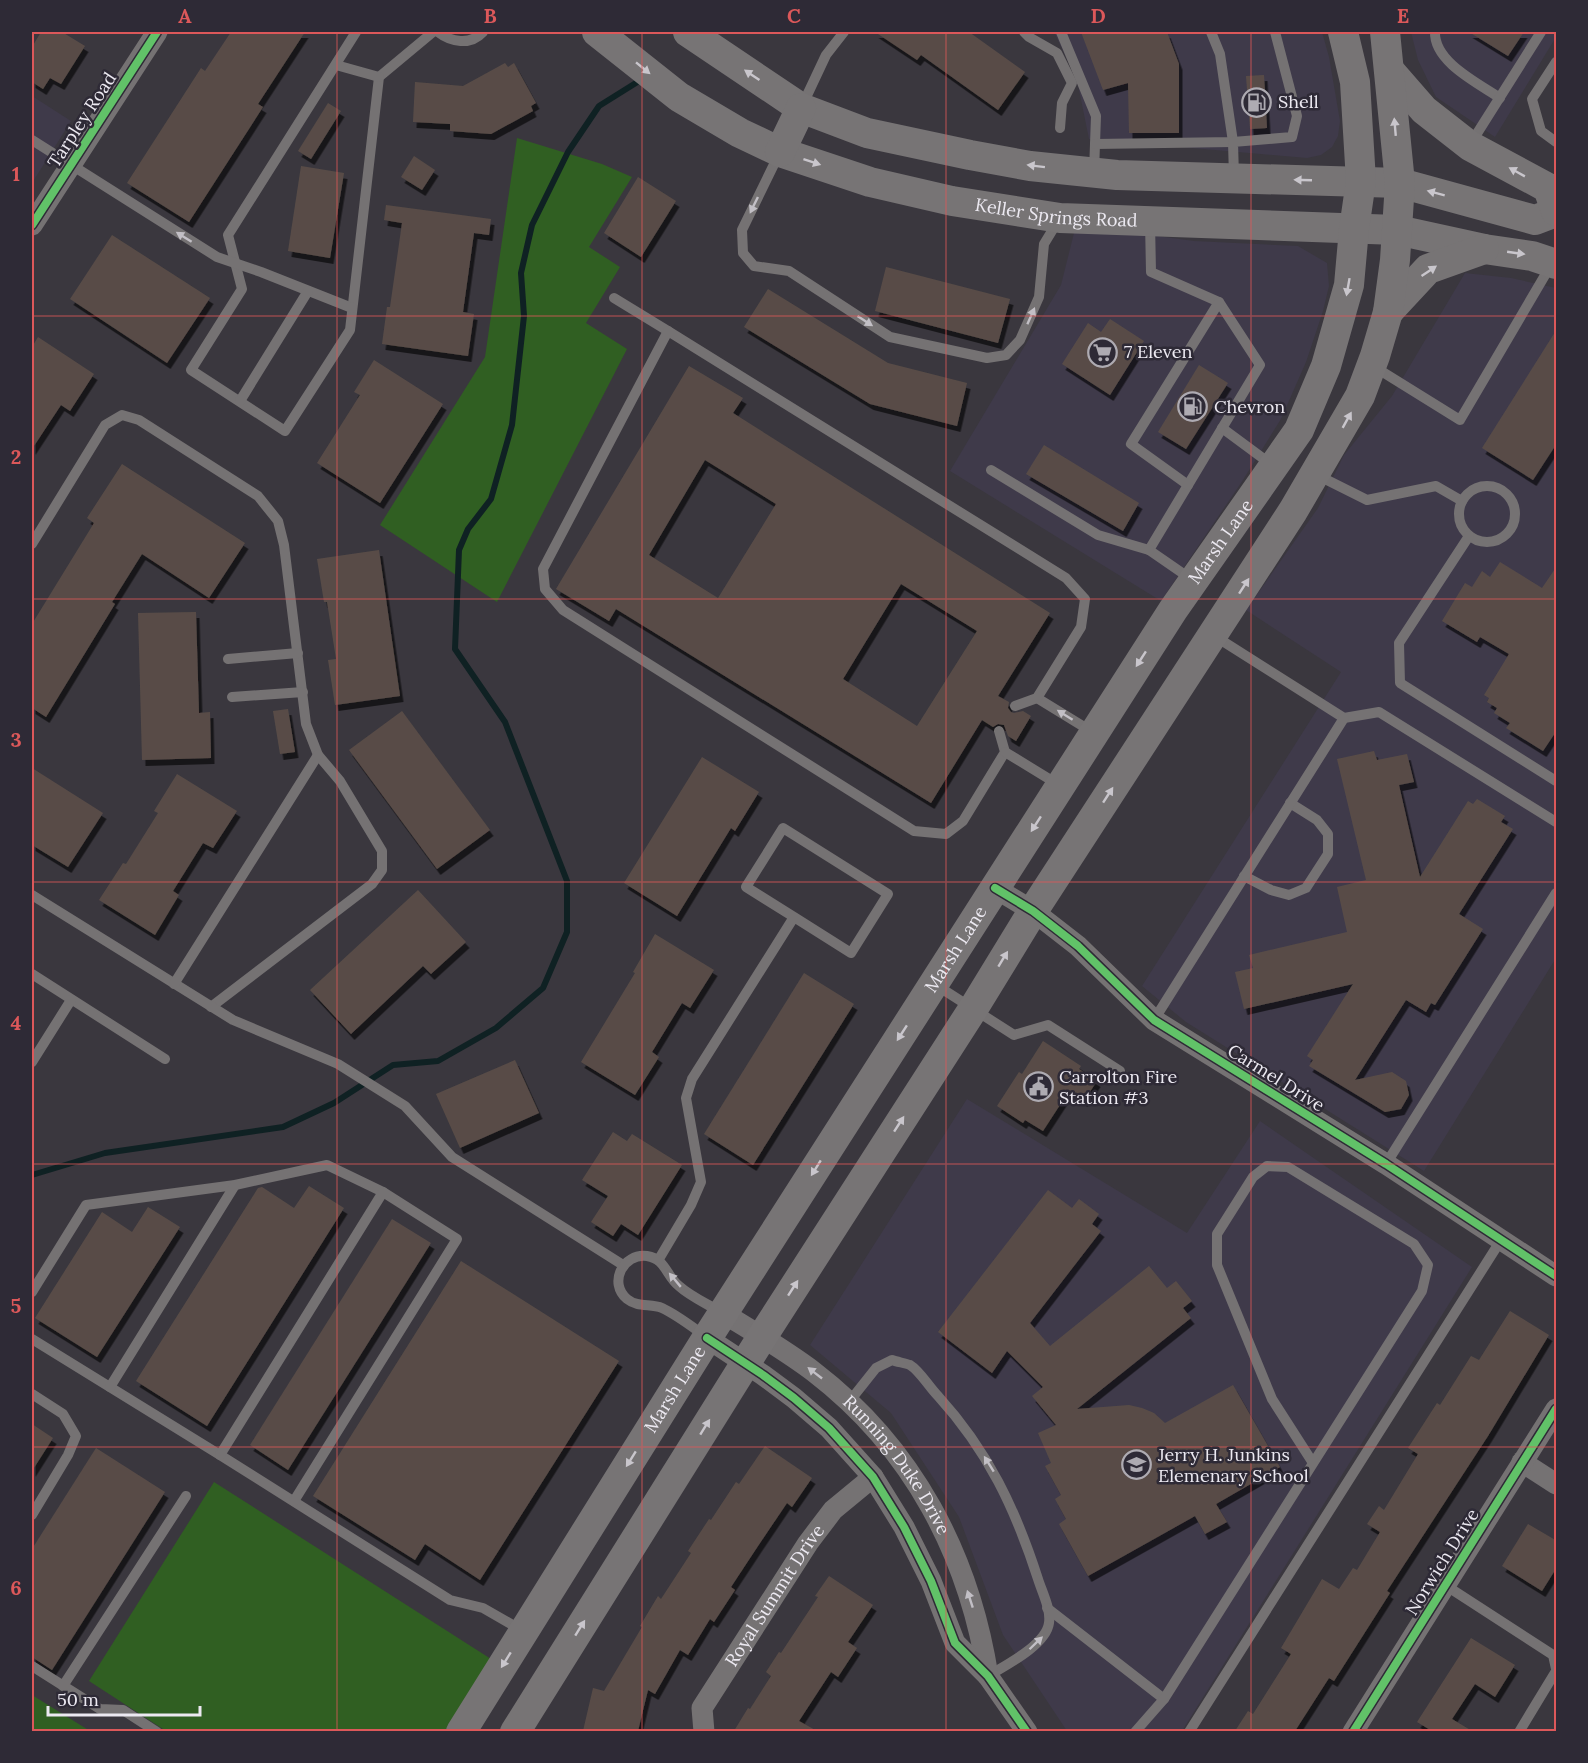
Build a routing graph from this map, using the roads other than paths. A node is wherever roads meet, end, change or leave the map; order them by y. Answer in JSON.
{"nodes":[{"id":1,"x":356,"y":32,"type":"edge"},
{"id":2,"x":435,"y":32,"type":"edge"},
{"id":3,"x":483,"y":32,"type":"edge"},
{"id":4,"x":597,"y":32,"type":"edge"},
{"id":5,"x":688,"y":32,"type":"edge"},
{"id":6,"x":844,"y":32,"type":"edge"},
{"id":7,"x":1024,"y":32,"type":"edge"},
{"id":8,"x":1061,"y":32,"type":"edge"},
{"id":9,"x":1211,"y":32,"type":"edge"},
{"id":10,"x":1275,"y":32,"type":"edge"},
{"id":11,"x":1343,"y":32,"type":"edge"},
{"id":12,"x":1385,"y":32,"type":"edge"},
{"id":13,"x":1434,"y":32,"type":"edge"},
{"id":14,"x":1541,"y":32,"type":"edge"},
{"id":15,"x":151,"y":34,"type":"edge"},
{"id":16,"x":1557,"y":62,"type":"edge"},
{"id":17,"x":336,"y":65,"type":"junction"},
{"id":18,"x":1390,"y":71,"type":"junction"},
{"id":19,"x":379,"y":77,"type":"junction"},
{"id":20,"x":1500,"y":98,"type":"junction"},
{"id":21,"x":801,"y":108,"type":"junction"},
{"id":22,"x":1060,"y":128,"type":"dead end"},
{"id":23,"x":32,"y":140,"type":"edge"},
{"id":24,"x":1233,"y":142,"type":"junction"},
{"id":25,"x":1557,"y":142,"type":"edge"},
{"id":26,"x":1470,"y":146,"type":"junction"},
{"id":27,"x":780,"y":152,"type":"junction"},
{"id":28,"x":1095,"y":158,"type":"junction"},
{"id":29,"x":70,"y":166,"type":"junction"},
{"id":30,"x":1234,"y":178,"type":"junction"},
{"id":31,"x":1361,"y":181,"type":"junction"},
{"id":32,"x":1400,"y":183,"type":"junction"},
{"id":33,"x":1557,"y":211,"type":"edge"},
{"id":34,"x":1060,"y":218,"type":"junction"},
{"id":35,"x":1150,"y":222,"type":"junction"},
{"id":36,"x":32,"y":225,"type":"edge"},
{"id":37,"x":1354,"y":229,"type":"junction"},
{"id":38,"x":1397,"y":230,"type":"junction"},
{"id":39,"x":1484,"y":249,"type":"junction"},
{"id":40,"x":1555,"y":263,"type":"edge"},
{"id":41,"x":236,"y":265,"type":"junction"},
{"id":42,"x":308,"y":291,"type":"junction"},
{"id":43,"x":614,"y":298,"type":"dead end"},
{"id":44,"x":1219,"y":302,"type":"junction"},
{"id":45,"x":352,"y":308,"type":"junction"},
{"id":46,"x":1388,"y":312,"type":"junction"},
{"id":47,"x":668,"y":331,"type":"junction"},
{"id":48,"x":1371,"y":365,"type":"junction"},
{"id":49,"x":240,"y":401,"type":"junction"},
{"id":50,"x":1222,"y":428,"type":"junction"},
{"id":51,"x":1275,"y":467,"type":"junction"},
{"id":52,"x":991,"y":470,"type":"dead end"},
{"id":53,"x":1315,"y":473,"type":"junction"},
{"id":54,"x":1188,"y":485,"type":"junction"},
{"id":55,"x":1462,"y":501,"type":"junction"},
{"id":56,"x":1469,"y":536,"type":"junction"},
{"id":57,"x":33,"y":539,"type":"edge"},
{"id":58,"x":1149,"y":550,"type":"junction"},
{"id":59,"x":1193,"y":581,"type":"junction"},
{"id":60,"x":1213,"y":635,"type":"junction"},
{"id":61,"x":298,"y":652,"type":"junction"},
{"id":62,"x":228,"y":659,"type":"dead end"},
{"id":63,"x":303,"y":692,"type":"junction"},
{"id":64,"x":232,"y":697,"type":"dead end"},
{"id":65,"x":1037,"y":698,"type":"junction"},
{"id":66,"x":1015,"y":706,"type":"dead end"},
{"id":67,"x":1344,"y":718,"type":"junction"},
{"id":68,"x":999,"y":731,"type":"dead end"},
{"id":69,"x":1094,"y":733,"type":"junction"},
{"id":70,"x":1005,"y":752,"type":"junction"},
{"id":71,"x":318,"y":755,"type":"junction"},
{"id":72,"x":1557,"y":781,"type":"edge"},
{"id":73,"x":1060,"y":786,"type":"junction"},
{"id":74,"x":1290,"y":803,"type":"junction"},
{"id":75,"x":1557,"y":822,"type":"edge"},
{"id":76,"x":1244,"y":876,"type":"junction"},
{"id":77,"x":995,"y":888,"type":"junction"},
{"id":78,"x":1557,"y":893,"type":"edge"},
{"id":79,"x":32,"y":895,"type":"edge"},
{"id":80,"x":1033,"y":911,"type":"junction"},
{"id":81,"x":794,"y":917,"type":"junction"},
{"id":82,"x":32,"y":974,"type":"edge"},
{"id":83,"x":174,"y":984,"type":"junction"},
{"id":84,"x":934,"y":984,"type":"junction"},
{"id":85,"x":71,"y":1000,"type":"junction"},
{"id":86,"x":211,"y":1007,"type":"junction"},
{"id":87,"x":973,"y":1009,"type":"junction"},
{"id":88,"x":1154,"y":1020,"type":"junction"},
{"id":89,"x":165,"y":1059,"type":"dead end"},
{"id":90,"x":32,"y":1062,"type":"edge"},
{"id":91,"x":1120,"y":1071,"type":"dead end"},
{"id":92,"x":1386,"y":1164,"type":"junction"},
{"id":93,"x":235,"y":1185,"type":"junction"},
{"id":94,"x":383,"y":1192,"type":"junction"},
{"id":95,"x":1502,"y":1240,"type":"junction"},
{"id":96,"x":659,"y":1259,"type":"junction"},
{"id":97,"x":623,"y":1264,"type":"junction"},
{"id":98,"x":1557,"y":1276,"type":"edge"},
{"id":99,"x":32,"y":1292,"type":"edge"},
{"id":100,"x":715,"y":1325,"type":"junction"},
{"id":101,"x":762,"y":1337,"type":"junction"},
{"id":102,"x":32,"y":1339,"type":"edge"},
{"id":103,"x":745,"y":1363,"type":"junction"},
{"id":104,"x":110,"y":1388,"type":"junction"},
{"id":105,"x":32,"y":1394,"type":"edge"},
{"id":106,"x":849,"y":1402,"type":"junction"},
{"id":107,"x":1557,"y":1408,"type":"edge"},
{"id":108,"x":220,"y":1455,"type":"junction"},
{"id":109,"x":1522,"y":1462,"type":"junction"},
{"id":110,"x":1313,"y":1463,"type":"junction"},
{"id":111,"x":873,"y":1477,"type":"junction"},
{"id":112,"x":1557,"y":1484,"type":"edge"},
{"id":113,"x":186,"y":1496,"type":"dead end"},
{"id":114,"x":294,"y":1501,"type":"junction"},
{"id":115,"x":32,"y":1515,"type":"edge"},
{"id":116,"x":1445,"y":1585,"type":"junction"},
{"id":117,"x":1047,"y":1608,"type":"junction"},
{"id":118,"x":524,"y":1631,"type":"junction"},
{"id":119,"x":32,"y":1666,"type":"edge"},
{"id":120,"x":1557,"y":1670,"type":"edge"},
{"id":121,"x":988,"y":1676,"type":"junction"},
{"id":122,"x":63,"y":1686,"type":"junction"},
{"id":123,"x":1164,"y":1699,"type":"junction"},
{"id":124,"x":157,"y":1731,"type":"edge"},
{"id":125,"x":461,"y":1731,"type":"edge"},
{"id":126,"x":515,"y":1731,"type":"edge"},
{"id":127,"x":704,"y":1731,"type":"edge"},
{"id":128,"x":1027,"y":1731,"type":"edge"},
{"id":129,"x":1134,"y":1731,"type":"edge"},
{"id":130,"x":1189,"y":1731,"type":"edge"},
{"id":131,"x":1353,"y":1731,"type":"edge"},
{"id":132,"x":1519,"y":1731,"type":"edge"}],
"edges":[{"from":1,"to":17,"type":"lane"},
{"from":2,"to":3,"type":"lane"},
{"from":2,"to":19,"type":"lane"},
{"from":4,"to":27,"type":"main road","name":"Keller Springs Road","one_way":true},
{"from":21,"to":5,"type":"main road","one_way":true},
{"from":6,"to":21,"type":"lane"},
{"from":7,"to":22,"type":"lane"},
{"from":8,"to":28,"type":"lane"},
{"from":9,"to":24,"type":"lane"},
{"from":10,"to":24,"type":"lane"},
{"from":11,"to":31,"type":"main road","name":"Marsh Lane"},
{"from":12,"to":18,"type":"main road"},
{"from":13,"to":20,"type":"lane"},
{"from":14,"to":20,"type":"lane"},
{"from":15,"to":29,"type":"street","name":"Tarpley Road"},
{"from":16,"to":25,"type":"lane"},
{"from":17,"to":19,"type":"lane"},
{"from":17,"to":41,"type":"lane"},
{"from":18,"to":26,"type":"main road"},
{"from":32,"to":18,"type":"main road","one_way":true},
{"from":19,"to":45,"type":"lane"},
{"from":20,"to":26,"type":"lane"},
{"from":21,"to":27,"type":"main road"},
{"from":28,"to":21,"type":"main road","one_way":true},
{"from":23,"to":29,"type":"lane"},
{"from":24,"to":28,"type":"lane"},
{"from":24,"to":30,"type":"lane"},
{"from":33,"to":26,"type":"main road","one_way":true},
{"from":27,"to":34,"type":"main road","name":"Keller Springs Road","one_way":true},
{"from":27,"to":34,"type":"lane","one_way":true},
{"from":28,"to":30,"type":"main road"},
{"from":29,"to":36,"type":"street","name":"Tarpley Road"},
{"from":41,"to":29,"type":"lane","one_way":true},
{"from":31,"to":30,"type":"main road","one_way":true},
{"from":31,"to":32,"type":"main road"},
{"from":31,"to":37,"type":"main road","name":"Marsh Lane"},
{"from":33,"to":32,"type":"main road","one_way":true},
{"from":32,"to":38,"type":"main road"},
{"from":34,"to":35,"type":"main road","name":"Keller Springs Road"},
{"from":35,"to":37,"type":"main road","name":"Keller Springs Road"},
{"from":35,"to":44,"type":"lane"},
{"from":37,"to":38,"type":"main road","name":"Keller Springs Road"},
{"from":37,"to":51,"type":"main road","name":"Marsh Lane","one_way":true},
{"from":38,"to":39,"type":"main road","name":"Keller Springs Road"},
{"from":38,"to":46,"type":"main road"},
{"from":39,"to":40,"type":"main road","name":"Keller Springs Road","one_way":true},
{"from":46,"to":39,"type":"main road","one_way":true},
{"from":40,"to":48,"type":"lane"},
{"from":41,"to":42,"type":"lane"},
{"from":41,"to":49,"type":"lane"},
{"from":42,"to":45,"type":"lane"},
{"from":42,"to":49,"type":"lane"},
{"from":43,"to":47,"type":"lane"},
{"from":44,"to":50,"type":"lane"},
{"from":44,"to":54,"type":"lane"},
{"from":45,"to":49,"type":"lane"},
{"from":46,"to":48,"type":"main road"},
{"from":47,"to":65,"type":"lane"},
{"from":47,"to":70,"type":"lane"},
{"from":53,"to":48,"type":"main road","one_way":true},
{"from":50,"to":51,"type":"lane"},
{"from":50,"to":54,"type":"lane"},
{"from":51,"to":59,"type":"main road","name":"Marsh Lane"},
{"from":52,"to":58,"type":"lane"},
{"from":53,"to":55,"type":"lane"},
{"from":60,"to":53,"type":"main road","one_way":true},
{"from":54,"to":58,"type":"lane"},
{"from":55,"to":56,"type":"lane"},
{"from":55,"to":56,"type":"lane"},
{"from":56,"to":72,"type":"lane"},
{"from":57,"to":61,"type":"lane"},
{"from":58,"to":59,"type":"lane"},
{"from":59,"to":69,"type":"main road","name":"Marsh Lane","one_way":true},
{"from":60,"to":67,"type":"lane"},
{"from":80,"to":60,"type":"main road","one_way":true},
{"from":61,"to":62,"type":"lane"},
{"from":61,"to":63,"type":"lane"},
{"from":63,"to":64,"type":"lane"},
{"from":63,"to":71,"type":"lane"},
{"from":65,"to":66,"type":"lane"},
{"from":69,"to":65,"type":"lane","one_way":true},
{"from":67,"to":74,"type":"lane"},
{"from":67,"to":75,"type":"lane"},
{"from":68,"to":70,"type":"lane"},
{"from":69,"to":73,"type":"main road","name":"Marsh Lane"},
{"from":70,"to":73,"type":"lane"},
{"from":71,"to":83,"type":"lane"},
{"from":71,"to":86,"type":"lane"},
{"from":73,"to":77,"type":"main road","name":"Marsh Lane","one_way":true},
{"from":74,"to":76,"type":"lane"},
{"from":74,"to":76,"type":"lane"},
{"from":76,"to":88,"type":"lane"},
{"from":77,"to":80,"type":"street","name":"Carmel Drive"},
{"from":77,"to":84,"type":"main road","name":"Marsh Lane"},
{"from":78,"to":92,"type":"lane"},
{"from":79,"to":83,"type":"lane"},
{"from":87,"to":80,"type":"main road","one_way":true},
{"from":80,"to":88,"type":"street","name":"Carmel Drive"},
{"from":81,"to":81,"type":"lane"},
{"from":81,"to":96,"type":"lane"},
{"from":82,"to":85,"type":"lane"},
{"from":83,"to":86,"type":"lane"},
{"from":84,"to":87,"type":"lane"},
{"from":84,"to":100,"type":"main road","name":"Marsh Lane","one_way":true},
{"from":85,"to":89,"type":"lane"},
{"from":85,"to":90,"type":"lane"},
{"from":86,"to":97,"type":"lane"},
{"from":87,"to":91,"type":"lane"},
{"from":101,"to":87,"type":"main road","one_way":true},
{"from":88,"to":92,"type":"street","name":"Carmel Drive"},
{"from":92,"to":95,"type":"street","name":"Carmel Drive"},
{"from":93,"to":94,"type":"lane"},
{"from":93,"to":99,"type":"lane"},
{"from":93,"to":104,"type":"lane"},
{"from":94,"to":108,"type":"lane"},
{"from":94,"to":114,"type":"lane"},
{"from":95,"to":98,"type":"street","name":"Carmel Drive"},
{"from":95,"to":130,"type":"lane"},
{"from":96,"to":97,"type":"lane"},
{"from":100,"to":96,"type":"lane","one_way":true},
{"from":97,"to":100,"type":"lane"},
{"from":100,"to":101,"type":"street","name":"Running Duke Drive"},
{"from":100,"to":103,"type":"street","name":"Running Duke Drive"},
{"from":100,"to":118,"type":"main road","name":"Marsh Lane","one_way":true},
{"from":101,"to":103,"type":"main road"},
{"from":106,"to":101,"type":"street","name":"Running Duke Drive","one_way":true},
{"from":102,"to":104,"type":"lane"},
{"from":103,"to":111,"type":"street","name":"Running Duke Drive"},
{"from":126,"to":103,"type":"main road","one_way":true},
{"from":104,"to":108,"type":"lane"},
{"from":105,"to":115,"type":"lane"},
{"from":117,"to":106,"type":"lane","one_way":true},
{"from":121,"to":106,"type":"street","name":"Running Duke Drive","one_way":true},
{"from":107,"to":109,"type":"street","name":"Norwich Drive"},
{"from":108,"to":114,"type":"lane"},
{"from":109,"to":112,"type":"street"},
{"from":109,"to":116,"type":"street","name":"Norwich Drive"},
{"from":110,"to":110,"type":"lane"},
{"from":110,"to":123,"type":"lane"},
{"from":111,"to":121,"type":"street","name":"Running Duke Drive"},
{"from":111,"to":127,"type":"street","name":"Royal Summit Drive"},
{"from":113,"to":122,"type":"lane"},
{"from":114,"to":118,"type":"lane"},
{"from":116,"to":120,"type":"lane"},
{"from":116,"to":131,"type":"street","name":"Norwich Drive"},
{"from":121,"to":117,"type":"lane","one_way":true},
{"from":117,"to":123,"type":"lane"},
{"from":118,"to":125,"type":"main road","name":"Marsh Lane","one_way":true},
{"from":119,"to":122,"type":"lane"},
{"from":120,"to":132,"type":"lane"},
{"from":121,"to":128,"type":"street","name":"Running Duke Drive"},
{"from":122,"to":124,"type":"lane"},
{"from":123,"to":129,"type":"lane"}]}
